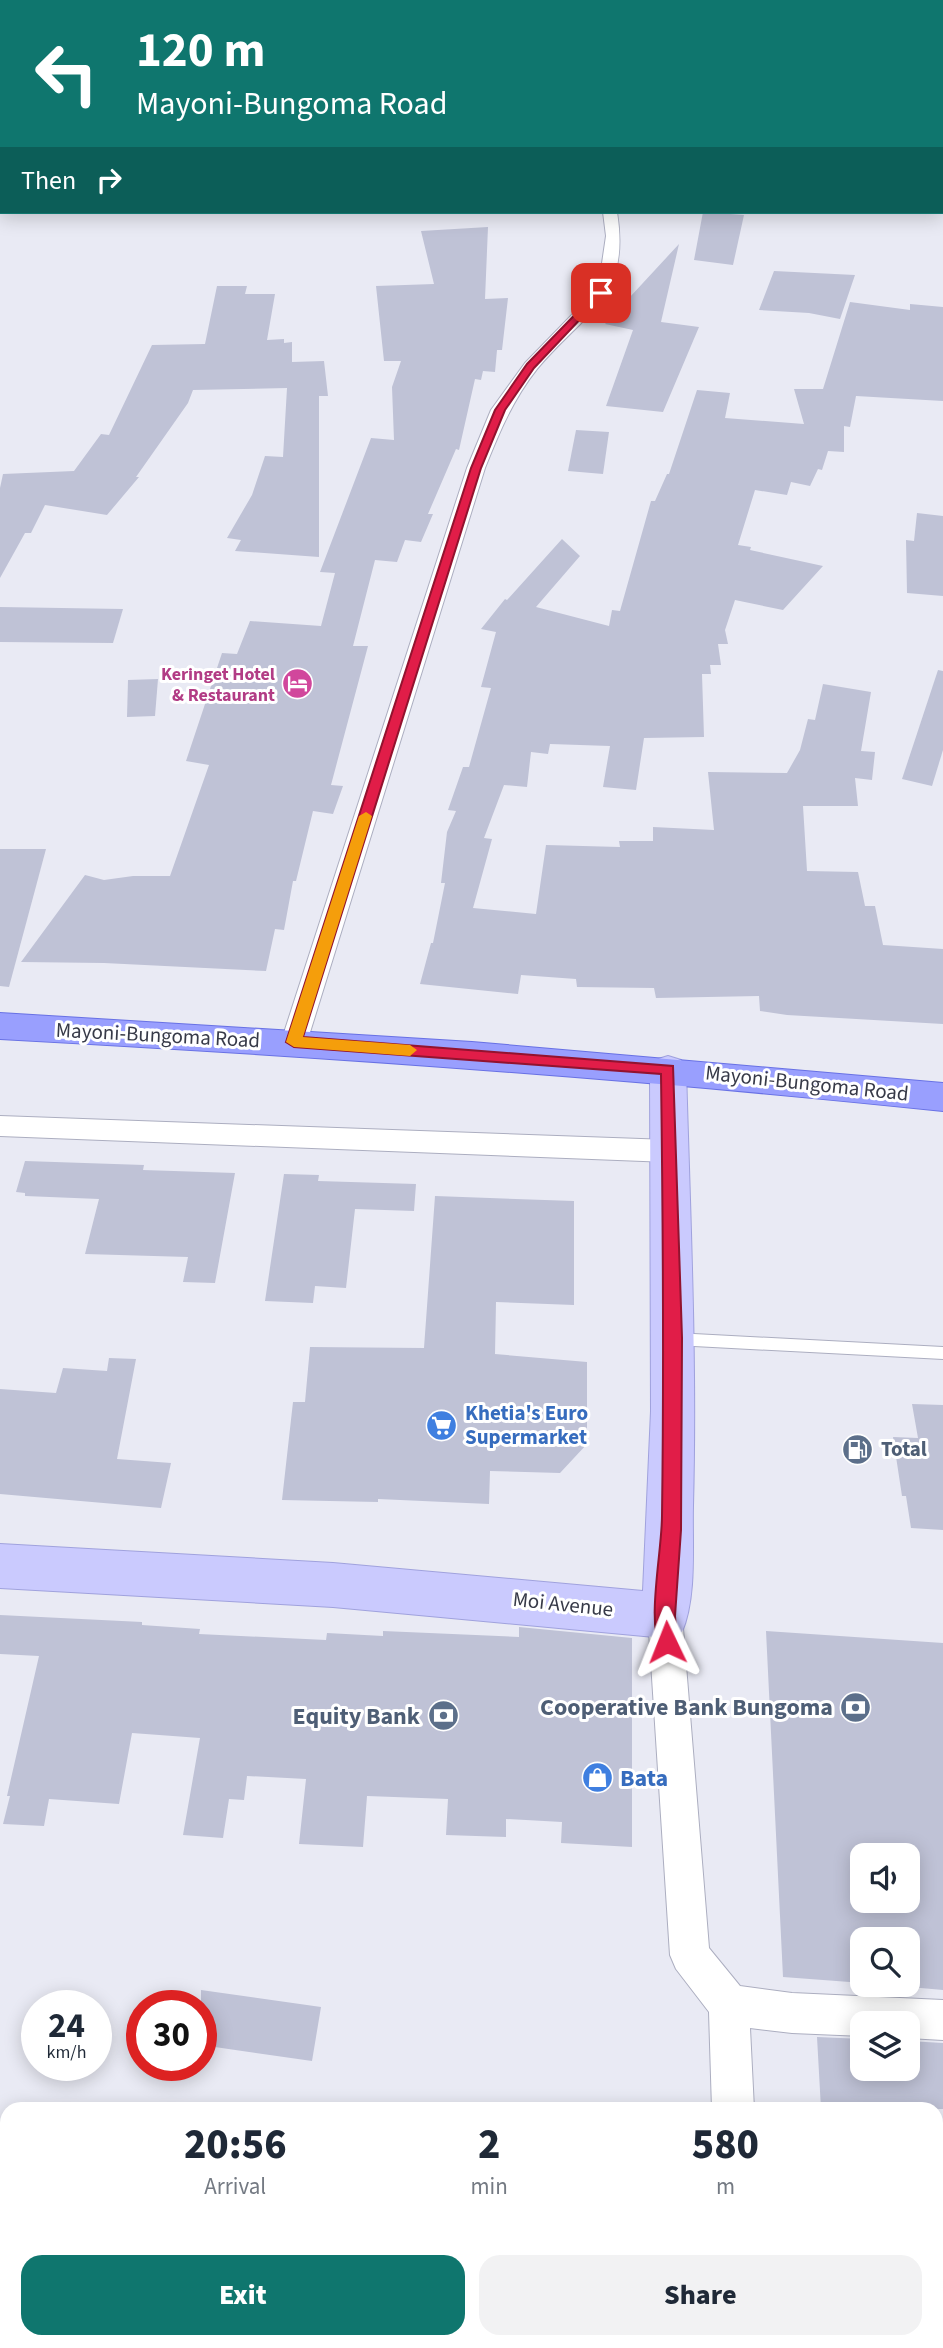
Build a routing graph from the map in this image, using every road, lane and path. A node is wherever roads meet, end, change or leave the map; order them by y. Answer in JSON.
{"nodes":[{"id":1,"x":610,"y":214,"type":"edge"},
{"id":2,"x":0,"y":1026,"type":"edge"},
{"id":3,"x":294,"y":1042,"type":"junction"},
{"id":4,"x":668,"y":1069,"type":"junction"},
{"id":5,"x":943,"y":1097,"type":"edge"},
{"id":6,"x":0,"y":1126,"type":"edge"},
{"id":7,"x":669,"y":1151,"type":"junction"},
{"id":8,"x":673,"y":1338,"type":"junction"},
{"id":9,"x":943,"y":1353,"type":"edge"},
{"id":10,"x":0,"y":1566,"type":"edge"},
{"id":11,"x":665,"y":1616,"type":"junction"},
{"id":12,"x":729,"y":2005,"type":"junction"},
{"id":13,"x":943,"y":2020,"type":"edge"},
{"id":14,"x":733,"y":2102,"type":"edge"}],
"edges":[{"from":1,"to":3,"type":"street"},
{"from":2,"to":3,"type":"main road","name":"Mayoni-Bungoma Road"},
{"from":3,"to":4,"type":"main road","name":"Mayoni-Bungoma Road"},
{"from":4,"to":5,"type":"main road","name":"Mayoni-Bungoma Road"},
{"from":4,"to":7,"type":"street"},
{"from":6,"to":7,"type":"street"},
{"from":7,"to":8,"type":"street"},
{"from":8,"to":9,"type":"lane"},
{"from":8,"to":11,"type":"street"},
{"from":10,"to":11,"type":"street","name":"Moi Avenue"},
{"from":11,"to":12,"type":"street"},
{"from":12,"to":13,"type":"street"},
{"from":12,"to":14,"type":"street"}]}
